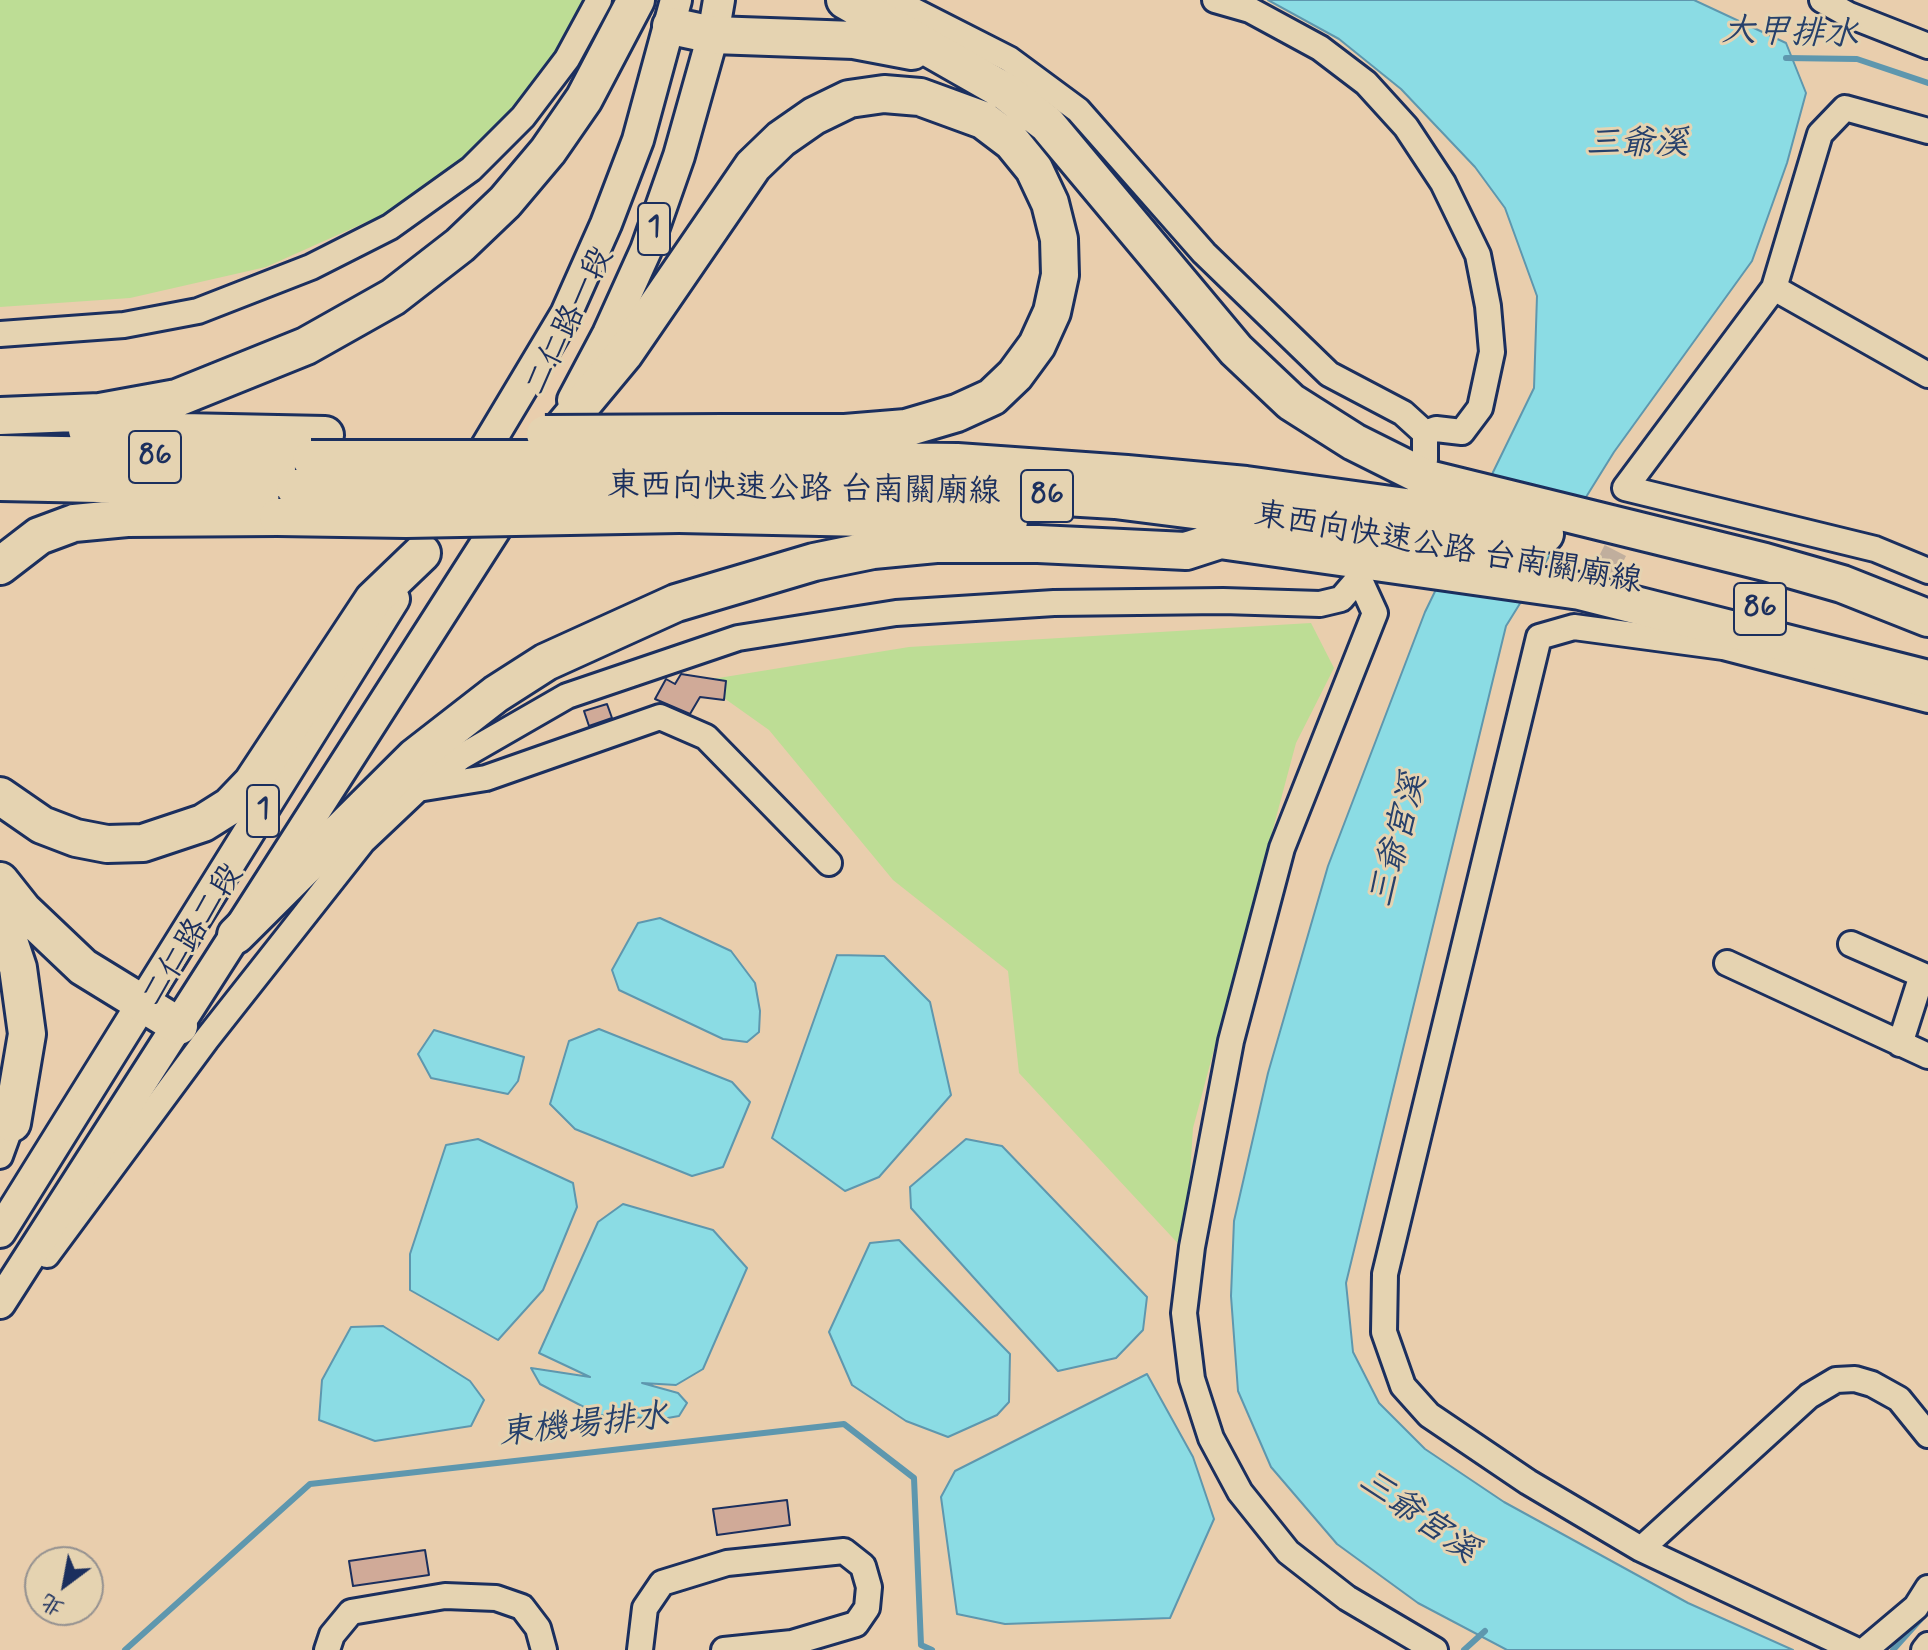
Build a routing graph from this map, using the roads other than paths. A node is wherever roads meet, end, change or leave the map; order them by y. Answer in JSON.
{"nodes":[{"id":1,"x":599,"y":0,"type":"edge"},
{"id":2,"x":636,"y":0,"type":"edge"},
{"id":3,"x":719,"y":0,"type":"edge"},
{"id":4,"x":845,"y":0,"type":"edge"},
{"id":5,"x":893,"y":0,"type":"edge"},
{"id":6,"x":1215,"y":0,"type":"edge"},
{"id":7,"x":1822,"y":0,"type":"edge"},
{"id":8,"x":674,"y":13,"type":"edge"},
{"id":9,"x":713,"y":35,"type":"junction"},
{"id":10,"x":1928,"y":46,"type":"edge"},
{"id":11,"x":956,"y":64,"type":"junction"},
{"id":12,"x":1928,"y":131,"type":"edge"},
{"id":13,"x":1774,"y":288,"type":"junction"},
{"id":14,"x":0,"y":334,"type":"edge"},
{"id":15,"x":1928,"y":375,"type":"edge"},
{"id":16,"x":524,"y":387,"type":"joint"},
{"id":17,"x":0,"y":416,"type":"edge"},
{"id":18,"x":0,"y":432,"type":"edge"},
{"id":19,"x":1425,"y":433,"type":"junction"},
{"id":20,"x":550,"y":443,"type":"junction"},
{"id":21,"x":0,"y":454,"type":"edge"},
{"id":22,"x":701,"y":473,"type":"junction"},
{"id":23,"x":302,"y":475,"type":"junction"},
{"id":24,"x":0,"y":482,"type":"edge"},
{"id":25,"x":1647,"y":494,"type":"junction"},
{"id":26,"x":1401,"y":521,"type":"junction"},
{"id":27,"x":1220,"y":540,"type":"junction"},
{"id":28,"x":422,"y":553,"type":"junction"},
{"id":29,"x":0,"y":566,"type":"edge"},
{"id":30,"x":1597,"y":570,"type":"junction"},
{"id":31,"x":1928,"y":571,"type":"edge"},
{"id":32,"x":1928,"y":620,"type":"edge"},
{"id":33,"x":1928,"y":657,"type":"edge"},
{"id":34,"x":1928,"y":679,"type":"edge"},
{"id":35,"x":1928,"y":700,"type":"edge"},
{"id":36,"x":512,"y":726,"type":"junction"},
{"id":37,"x":539,"y":759,"type":"junction"},
{"id":38,"x":418,"y":789,"type":"junction"},
{"id":39,"x":0,"y":796,"type":"edge"},
{"id":40,"x":829,"y":863,"type":"dead end"},
{"id":41,"x":0,"y":881,"type":"edge"},
{"id":42,"x":0,"y":914,"type":"edge"},
{"id":43,"x":236,"y":935,"type":"junction"},
{"id":44,"x":1851,"y":944,"type":"dead end"},
{"id":45,"x":0,"y":951,"type":"edge"},
{"id":46,"x":1727,"y":963,"type":"dead end"},
{"id":47,"x":145,"y":1004,"type":"junction"},
{"id":48,"x":179,"y":1026,"type":"junction"},
{"id":49,"x":1900,"y":1044,"type":"junction"},
{"id":50,"x":1928,"y":1056,"type":"edge"},
{"id":51,"x":12,"y":1123,"type":"junction"},
{"id":52,"x":0,"y":1156,"type":"edge"},
{"id":53,"x":0,"y":1232,"type":"edge"},
{"id":54,"x":0,"y":1303,"type":"edge"},
{"id":55,"x":0,"y":1323,"type":"edge"},
{"id":56,"x":1928,"y":1435,"type":"edge"},
{"id":57,"x":1641,"y":1549,"type":"junction"},
{"id":58,"x":1928,"y":1588,"type":"edge"},
{"id":59,"x":1928,"y":1645,"type":"edge"},
{"id":60,"x":794,"y":1646,"type":"edge"},
{"id":61,"x":327,"y":1650,"type":"edge"},
{"id":62,"x":544,"y":1650,"type":"edge"},
{"id":63,"x":640,"y":1650,"type":"edge"},
{"id":64,"x":724,"y":1650,"type":"edge"},
{"id":65,"x":1435,"y":1650,"type":"edge"},
{"id":66,"x":1856,"y":1650,"type":"edge"},
{"id":67,"x":1865,"y":1650,"type":"edge"},
{"id":68,"x":1924,"y":1650,"type":"edge"}],
"edges":[{"from":1,"to":14,"type":"street"},
{"from":2,"to":17,"type":"highway"},
{"from":3,"to":9,"type":"main road","name":"二仁路一段","number":"1"},
{"from":4,"to":11,"type":"highway"},
{"from":5,"to":19,"type":"street"},
{"from":6,"to":19,"type":"street"},
{"from":7,"to":10,"type":"street"},
{"from":8,"to":9,"type":"highway"},
{"from":8,"to":16,"type":"main road","name":"二仁路一段","number":"1"},
{"from":9,"to":11,"type":"highway"},
{"from":9,"to":20,"type":"main road","name":"二仁路一段","number":"1"},
{"from":11,"to":26,"type":"highway"},
{"from":12,"to":13,"type":"street"},
{"from":13,"to":15,"type":"street"},
{"from":13,"to":25,"type":"street"},
{"from":16,"to":28,"type":"main road","name":"二仁路二段","number":"1"},
{"from":18,"to":23,"type":"highway"},
{"from":19,"to":26,"type":"street"},
{"from":20,"to":22,"type":"highway"},
{"from":20,"to":43,"type":"main road","name":"二仁路二段","number":"1"},
{"from":21,"to":23,"type":"highway","name":"東西向快速公路 台南關廟線","number":"86"},
{"from":22,"to":23,"type":"highway","name":"東西向快速公路 台南關廟線","number":"86","bridge":true},
{"from":22,"to":23,"type":"highway","bridge":true},
{"from":22,"to":26,"type":"highway","name":"東西向快速公路 台南關廟線","number":"86"},
{"from":22,"to":27,"type":"highway"},
{"from":23,"to":24,"type":"highway","name":"東西向快速公路 台南關廟線","number":"86"},
{"from":23,"to":29,"type":"highway"},
{"from":25,"to":30,"type":"street"},
{"from":25,"to":31,"type":"street"},
{"from":26,"to":27,"type":"highway"},
{"from":26,"to":30,"type":"highway","name":"東西向快速公路 台南關廟線","number":"86"},
{"from":26,"to":30,"type":"highway"},
{"from":26,"to":36,"type":"street"},
{"from":26,"to":65,"type":"street"},
{"from":27,"to":43,"type":"highway"},
{"from":28,"to":39,"type":"highway"},
{"from":28,"to":47,"type":"main road","name":"二仁路二段","number":"1"},
{"from":30,"to":32,"type":"highway"},
{"from":30,"to":33,"type":"highway","name":"東西向快速公路 台南關廟線","number":"86"},
{"from":30,"to":34,"type":"highway"},
{"from":30,"to":35,"type":"street"},
{"from":30,"to":57,"type":"street"},
{"from":36,"to":37,"type":"street"},
{"from":36,"to":38,"type":"street"},
{"from":37,"to":38,"type":"street"},
{"from":37,"to":40,"type":"street"},
{"from":38,"to":55,"type":"street"},
{"from":41,"to":47,"type":"highway"},
{"from":42,"to":51,"type":"highway"},
{"from":43,"to":48,"type":"main road","name":"二仁路二段","number":"1"},
{"from":44,"to":49,"type":"street"},
{"from":45,"to":51,"type":"street"},
{"from":46,"to":49,"type":"street"},
{"from":47,"to":48,"type":"highway"},
{"from":47,"to":53,"type":"main road","name":"二仁路二段","number":"1"},
{"from":48,"to":54,"type":"main road","name":"二仁路二段","number":"1"},
{"from":49,"to":50,"type":"street"},
{"from":51,"to":52,"type":"street"},
{"from":56,"to":57,"type":"street"},
{"from":57,"to":66,"type":"street"},
{"from":58,"to":67,"type":"street"},
{"from":59,"to":68,"type":"street"},
{"from":60,"to":63,"type":"street"},
{"from":60,"to":64,"type":"street"},
{"from":61,"to":62,"type":"street"}]}
